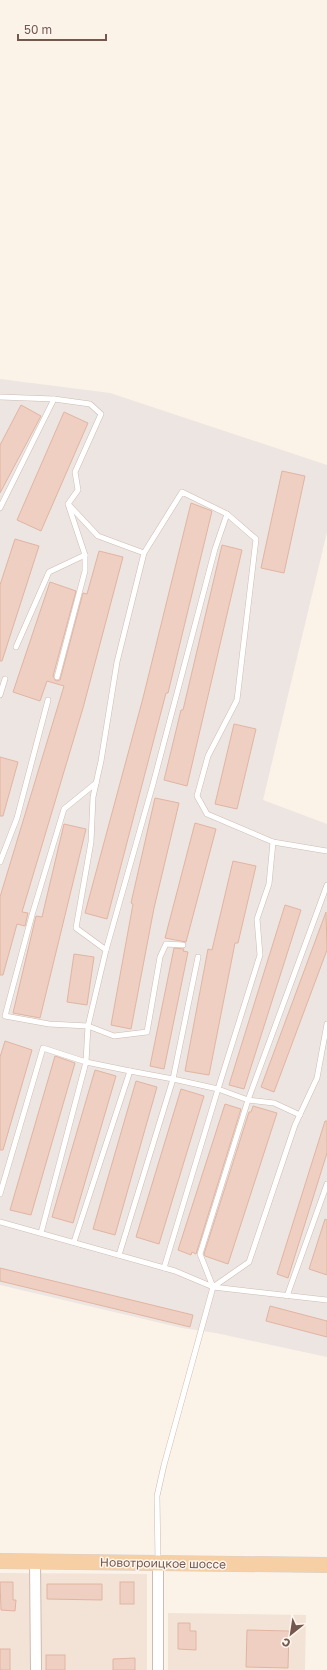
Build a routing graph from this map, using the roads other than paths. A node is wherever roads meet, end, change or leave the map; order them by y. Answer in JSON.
{"nodes":[{"id":1,"x":1,"y":397,"type":"edge"},
{"id":2,"x":54,"y":399,"type":"junction"},
{"id":3,"x":0,"y":403,"type":"edge"},
{"id":4,"x":68,"y":504,"type":"junction"},
{"id":5,"x":0,"y":508,"type":"edge"},
{"id":6,"x":227,"y":514,"type":"junction"},
{"id":7,"x":144,"y":553,"type":"junction"},
{"id":8,"x":85,"y":555,"type":"junction"},
{"id":9,"x":16,"y":647,"type":"dead end"},
{"id":10,"x":57,"y":678,"type":"dead end"},
{"id":11,"x":5,"y":679,"type":"dead end"},
{"id":12,"x":0,"y":695,"type":"edge"},
{"id":13,"x":48,"y":700,"type":"dead end"},
{"id":14,"x":96,"y":783,"type":"junction"},
{"id":15,"x":273,"y":842,"type":"junction"},
{"id":16,"x":327,"y":851,"type":"edge"},
{"id":17,"x":0,"y":862,"type":"edge"},
{"id":18,"x":327,"y":885,"type":"edge"},
{"id":19,"x":183,"y":945,"type":"dead end"},
{"id":20,"x":106,"y":950,"type":"junction"},
{"id":21,"x":198,"y":957,"type":"dead end"},
{"id":22,"x":327,"y":1024,"type":"edge"},
{"id":23,"x":88,"y":1026,"type":"junction"},
{"id":24,"x":86,"y":1062,"type":"junction"},
{"id":25,"x":130,"y":1071,"type":"junction"},
{"id":26,"x":173,"y":1080,"type":"junction"},
{"id":27,"x":218,"y":1089,"type":"junction"},
{"id":28,"x":248,"y":1100,"type":"junction"},
{"id":29,"x":300,"y":1115,"type":"junction"},
{"id":30,"x":327,"y":1184,"type":"edge"},
{"id":31,"x":0,"y":1194,"type":"edge"},
{"id":32,"x":0,"y":1222,"type":"edge"},
{"id":33,"x":41,"y":1233,"type":"junction"},
{"id":34,"x":74,"y":1242,"type":"junction"},
{"id":35,"x":119,"y":1255,"type":"junction"},
{"id":36,"x":164,"y":1268,"type":"junction"},
{"id":37,"x":213,"y":1287,"type":"junction"},
{"id":38,"x":287,"y":1296,"type":"junction"},
{"id":39,"x":327,"y":1300,"type":"edge"},
{"id":40,"x":0,"y":1561,"type":"edge"},
{"id":41,"x":35,"y":1561,"type":"junction"},
{"id":42,"x":158,"y":1563,"type":"junction"},
{"id":43,"x":327,"y":1565,"type":"edge"},
{"id":44,"x":36,"y":1670,"type":"edge"},
{"id":45,"x":158,"y":1670,"type":"edge"}],
"edges":[{"from":1,"to":2,"type":"lane"},
{"from":1,"to":3,"type":"lane"},
{"from":2,"to":4,"type":"lane"},
{"from":2,"to":5,"type":"lane"},
{"from":4,"to":7,"type":"lane"},
{"from":4,"to":8,"type":"lane"},
{"from":6,"to":7,"type":"lane"},
{"from":6,"to":15,"type":"lane"},
{"from":6,"to":20,"type":"lane"},
{"from":7,"to":14,"type":"lane"},
{"from":8,"to":9,"type":"lane"},
{"from":8,"to":10,"type":"lane"},
{"from":11,"to":12,"type":"lane"},
{"from":13,"to":17,"type":"lane"},
{"from":14,"to":20,"type":"lane"},
{"from":14,"to":23,"type":"lane"},
{"from":15,"to":16,"type":"lane"},
{"from":15,"to":27,"type":"lane"},
{"from":18,"to":28,"type":"lane"},
{"from":19,"to":23,"type":"lane"},
{"from":20,"to":23,"type":"lane"},
{"from":21,"to":26,"type":"lane"},
{"from":22,"to":29,"type":"lane"},
{"from":23,"to":24,"type":"lane"},
{"from":24,"to":25,"type":"lane"},
{"from":24,"to":31,"type":"lane"},
{"from":24,"to":33,"type":"lane"},
{"from":25,"to":26,"type":"lane"},
{"from":25,"to":34,"type":"lane"},
{"from":26,"to":27,"type":"lane"},
{"from":26,"to":35,"type":"lane"},
{"from":27,"to":28,"type":"lane"},
{"from":27,"to":36,"type":"lane"},
{"from":28,"to":29,"type":"lane"},
{"from":28,"to":37,"type":"lane"},
{"from":29,"to":37,"type":"lane"},
{"from":30,"to":38,"type":"lane"},
{"from":32,"to":33,"type":"lane"},
{"from":33,"to":34,"type":"lane"},
{"from":34,"to":35,"type":"lane"},
{"from":35,"to":36,"type":"lane"},
{"from":36,"to":37,"type":"lane"},
{"from":37,"to":38,"type":"lane"},
{"from":37,"to":42,"type":"lane"},
{"from":38,"to":39,"type":"lane"},
{"from":40,"to":41,"type":"main road","name":"Новотроицкое шоссе"},
{"from":41,"to":42,"type":"main road","name":"Новотроицкое шоссе"},
{"from":41,"to":44,"type":"street"},
{"from":42,"to":43,"type":"main road","name":"Новотроицкое шоссе"},
{"from":42,"to":45,"type":"street"}]}
